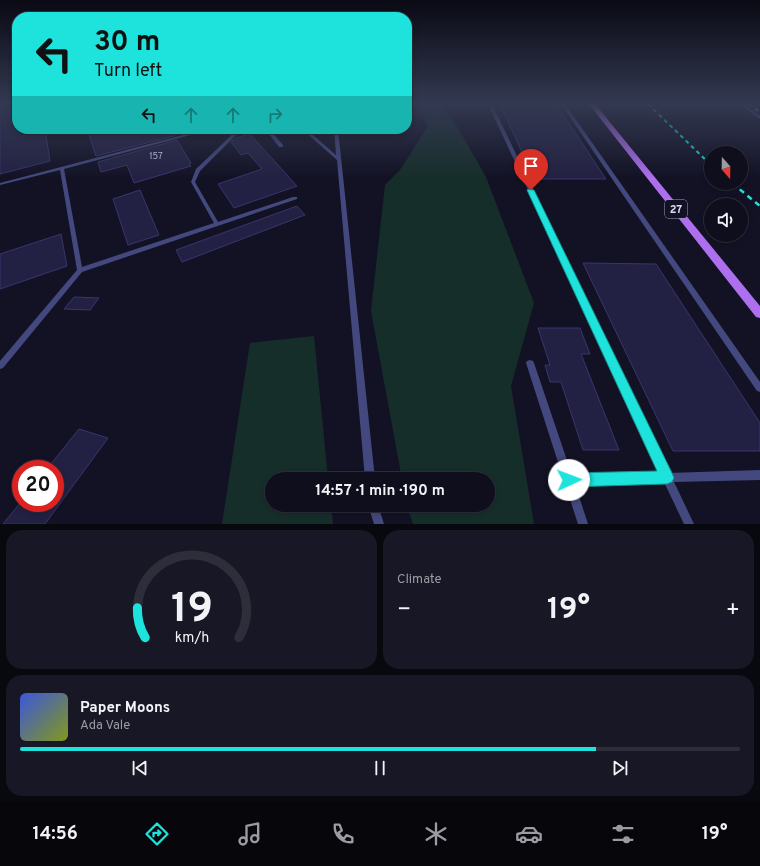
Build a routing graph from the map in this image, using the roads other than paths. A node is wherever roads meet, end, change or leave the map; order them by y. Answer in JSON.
{"nodes":[{"id":1,"x":502,"y":128,"type":"edge"},
{"id":2,"x":580,"y":128,"type":"edge"},
{"id":3,"x":612,"y":128,"type":"edge"},
{"id":4,"x":192,"y":134,"type":"edge"},
{"id":5,"x":235,"y":134,"type":"edge"},
{"id":6,"x":271,"y":134,"type":"edge"},
{"id":7,"x":310,"y":134,"type":"edge"},
{"id":8,"x":336,"y":134,"type":"edge"},
{"id":9,"x":281,"y":146,"type":"dead end"},
{"id":10,"x":339,"y":160,"type":"junction"},
{"id":11,"x":62,"y":168,"type":"junction"},
{"id":12,"x":0,"y":184,"type":"edge"},
{"id":13,"x":295,"y":198,"type":"dead end"},
{"id":14,"x":217,"y":224,"type":"junction"},
{"id":15,"x":80,"y":270,"type":"junction"},
{"id":16,"x":760,"y":314,"type":"edge"},
{"id":17,"x":530,"y":363,"type":"dead end"},
{"id":18,"x":0,"y":366,"type":"edge"},
{"id":19,"x":760,"y":388,"type":"edge"},
{"id":20,"x":369,"y":472,"type":"edge"},
{"id":21,"x":760,"y":475,"type":"edge"},
{"id":22,"x":667,"y":478,"type":"junction"},
{"id":23,"x":569,"y":480,"type":"junction"},
{"id":24,"x":375,"y":512,"type":"edge"},
{"id":25,"x":379,"y":524,"type":"edge"},
{"id":26,"x":583,"y":524,"type":"edge"},
{"id":27,"x":689,"y":524,"type":"edge"}],
"edges":[{"from":1,"to":22,"type":"lane"},
{"from":2,"to":19,"type":"lane"},
{"from":3,"to":16,"type":"main road","number":"27"},
{"from":4,"to":11,"type":"lane"},
{"from":5,"to":14,"type":"lane"},
{"from":6,"to":9,"type":"lane"},
{"from":7,"to":10,"type":"lane"},
{"from":8,"to":10,"type":"lane"},
{"from":10,"to":20,"type":"lane"},
{"from":11,"to":12,"type":"lane"},
{"from":11,"to":15,"type":"lane"},
{"from":13,"to":14,"type":"lane"},
{"from":14,"to":15,"type":"lane"},
{"from":15,"to":18,"type":"lane"},
{"from":17,"to":23,"type":"lane"},
{"from":21,"to":22,"type":"lane"},
{"from":22,"to":23,"type":"lane"},
{"from":22,"to":27,"type":"lane"},
{"from":23,"to":26,"type":"lane"},
{"from":24,"to":25,"type":"lane"}]}
